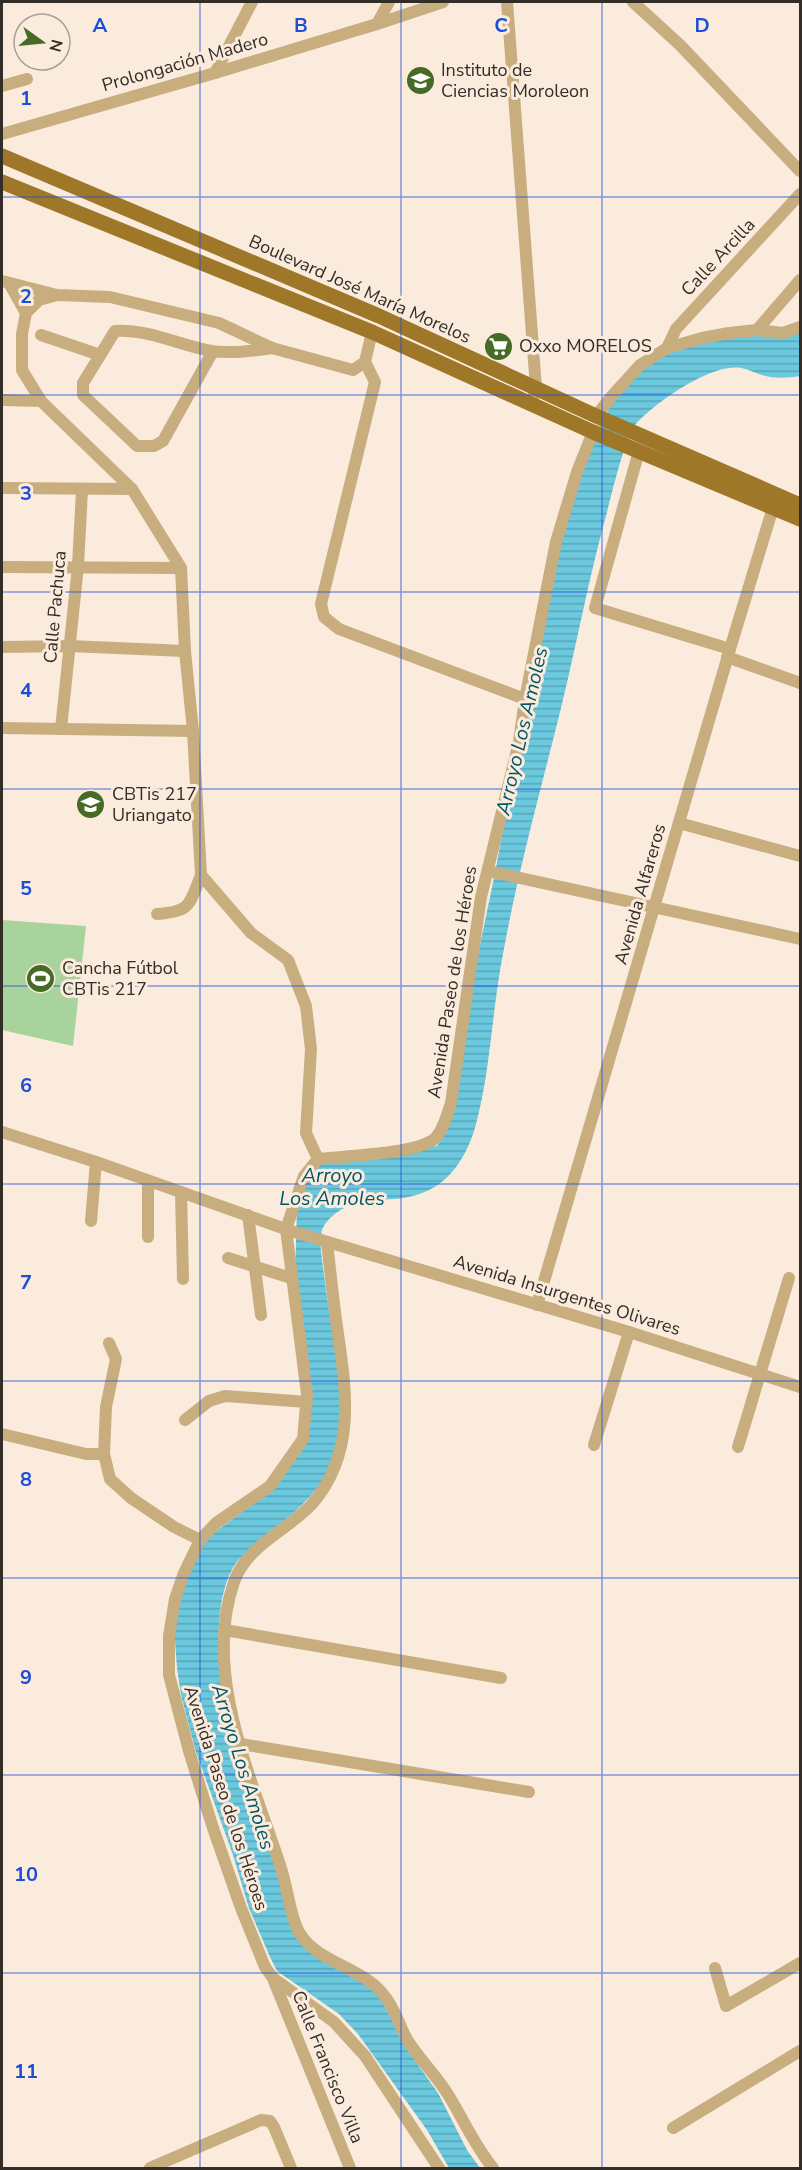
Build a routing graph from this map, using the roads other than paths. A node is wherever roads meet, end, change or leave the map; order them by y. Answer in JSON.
{"nodes":[{"id":1,"x":252,"y":2,"type":"edge"},
{"id":2,"x":389,"y":2,"type":"edge"},
{"id":3,"x":443,"y":2,"type":"edge"},
{"id":4,"x":507,"y":2,"type":"edge"},
{"id":5,"x":633,"y":2,"type":"edge"},
{"id":6,"x":377,"y":24,"type":"junction"},
{"id":7,"x":215,"y":72,"type":"junction"},
{"id":8,"x":27,"y":79,"type":"dead end"},
{"id":9,"x":2,"y":86,"type":"edge"},
{"id":10,"x":2,"y":133,"type":"edge"},
{"id":11,"x":2,"y":156,"type":"edge"},
{"id":12,"x":801,"y":171,"type":"edge"},
{"id":13,"x":2,"y":182,"type":"edge"},
{"id":14,"x":801,"y":194,"type":"edge"},
{"id":15,"x":801,"y":280,"type":"edge"},
{"id":16,"x":5,"y":282,"type":"edge"},
{"id":17,"x":57,"y":295,"type":"junction"},
{"id":18,"x":26,"y":314,"type":"junction"},
{"id":19,"x":801,"y":327,"type":"edge"},
{"id":20,"x":757,"y":330,"type":"junction"},
{"id":21,"x":372,"y":332,"type":"junction"},
{"id":22,"x":40,"y":335,"type":"dead end"},
{"id":23,"x":272,"y":348,"type":"junction"},
{"id":24,"x":667,"y":348,"type":"junction"},
{"id":25,"x":213,"y":351,"type":"junction"},
{"id":26,"x":100,"y":355,"type":"junction"},
{"id":27,"x":365,"y":362,"type":"junction"},
{"id":28,"x":536,"y":388,"type":"junction"},
{"id":29,"x":2,"y":400,"type":"edge"},
{"id":30,"x":41,"y":401,"type":"junction"},
{"id":31,"x":531,"y":404,"type":"junction"},
{"id":32,"x":600,"y":418,"type":"junction"},
{"id":33,"x":595,"y":433,"type":"junction"},
{"id":34,"x":636,"y":445,"type":"junction"},
{"id":35,"x":2,"y":488,"type":"edge"},
{"id":36,"x":132,"y":489,"type":"junction"},
{"id":37,"x":82,"y":490,"type":"junction"},
{"id":38,"x":775,"y":501,"type":"junction"},
{"id":39,"x":801,"y":505,"type":"edge"},
{"id":40,"x":801,"y":519,"type":"edge"},
{"id":41,"x":78,"y":566,"type":"junction"},
{"id":42,"x":2,"y":567,"type":"edge"},
{"id":43,"x":181,"y":568,"type":"junction"},
{"id":44,"x":69,"y":646,"type":"junction"},
{"id":45,"x":2,"y":647,"type":"edge"},
{"id":46,"x":185,"y":651,"type":"junction"},
{"id":47,"x":729,"y":653,"type":"junction"},
{"id":48,"x":801,"y":683,"type":"edge"},
{"id":49,"x":525,"y":699,"type":"junction"},
{"id":50,"x":2,"y":728,"type":"edge"},
{"id":51,"x":61,"y":729,"type":"junction"},
{"id":52,"x":193,"y":731,"type":"junction"},
{"id":53,"x":679,"y":823,"type":"junction"},
{"id":54,"x":801,"y":856,"type":"edge"},
{"id":55,"x":490,"y":871,"type":"junction"},
{"id":56,"x":201,"y":875,"type":"junction"},
{"id":57,"x":656,"y":906,"type":"junction"},
{"id":58,"x":157,"y":914,"type":"dead end"},
{"id":59,"x":801,"y":939,"type":"edge"},
{"id":60,"x":2,"y":1132,"type":"edge"},
{"id":61,"x":318,"y":1159,"type":"junction"},
{"id":62,"x":96,"y":1162,"type":"junction"},
{"id":63,"x":148,"y":1181,"type":"junction"},
{"id":64,"x":181,"y":1192,"type":"junction"},
{"id":65,"x":248,"y":1215,"type":"junction"},
{"id":66,"x":91,"y":1221,"type":"dead end"},
{"id":67,"x":288,"y":1230,"type":"junction"},
{"id":68,"x":148,"y":1237,"type":"dead end"},
{"id":69,"x":325,"y":1241,"type":"junction"},
{"id":70,"x":228,"y":1258,"type":"dead end"},
{"id":71,"x":255,"y":1266,"type":"junction"},
{"id":72,"x":291,"y":1278,"type":"junction"},
{"id":73,"x":789,"y":1278,"type":"dead end"},
{"id":74,"x":183,"y":1280,"type":"dead end"},
{"id":75,"x":537,"y":1305,"type":"junction"},
{"id":76,"x":261,"y":1315,"type":"dead end"},
{"id":77,"x":629,"y":1332,"type":"junction"},
{"id":78,"x":109,"y":1343,"type":"dead end"},
{"id":79,"x":760,"y":1373,"type":"junction"},
{"id":80,"x":801,"y":1387,"type":"edge"},
{"id":81,"x":307,"y":1402,"type":"junction"},
{"id":82,"x":185,"y":1420,"type":"dead end"},
{"id":83,"x":2,"y":1434,"type":"edge"},
{"id":84,"x":594,"y":1445,"type":"dead end"},
{"id":85,"x":738,"y":1447,"type":"dead end"},
{"id":86,"x":104,"y":1454,"type":"junction"},
{"id":87,"x":200,"y":1540,"type":"junction"},
{"id":88,"x":225,"y":1630,"type":"junction"},
{"id":89,"x":501,"y":1678,"type":"dead end"},
{"id":90,"x":241,"y":1744,"type":"junction"},
{"id":91,"x":529,"y":1792,"type":"dead end"},
{"id":92,"x":801,"y":1963,"type":"edge"},
{"id":93,"x":715,"y":1968,"type":"dead end"},
{"id":94,"x":273,"y":1978,"type":"junction"},
{"id":95,"x":801,"y":2051,"type":"edge"},
{"id":96,"x":673,"y":2128,"type":"dead end"},
{"id":97,"x":150,"y":2169,"type":"edge"},
{"id":98,"x":291,"y":2169,"type":"edge"},
{"id":99,"x":350,"y":2169,"type":"edge"},
{"id":100,"x":439,"y":2169,"type":"edge"},
{"id":101,"x":493,"y":2169,"type":"edge"}],
"edges":[{"from":1,"to":7,"type":"street"},
{"from":2,"to":6,"type":"street"},
{"from":3,"to":6,"type":"street","name":"Prolongación Madero"},
{"from":4,"to":28,"type":"street"},
{"from":5,"to":12,"type":"street"},
{"from":6,"to":7,"type":"street","name":"Prolongación Madero"},
{"from":7,"to":10,"type":"street","name":"Prolongación Madero"},
{"from":8,"to":9,"type":"street"},
{"from":11,"to":28,"type":"main road","name":"Boulevard José María Morelos"},
{"from":13,"to":21,"type":"main road","name":"Boulevard José María Morelos"},
{"from":14,"to":24,"type":"street","name":"Calle Arcilla"},
{"from":15,"to":20,"type":"street"},
{"from":16,"to":17,"type":"street"},
{"from":16,"to":18,"type":"street"},
{"from":17,"to":18,"type":"street"},
{"from":17,"to":23,"type":"street"},
{"from":18,"to":30,"type":"street"},
{"from":19,"to":20,"type":"street"},
{"from":20,"to":24,"type":"street"},
{"from":21,"to":27,"type":"street"},
{"from":21,"to":31,"type":"main road","name":"Boulevard José María Morelos"},
{"from":22,"to":26,"type":"street"},
{"from":23,"to":25,"type":"street"},
{"from":23,"to":27,"type":"street"},
{"from":24,"to":32,"type":"street"},
{"from":25,"to":26,"type":"street"},
{"from":25,"to":26,"type":"street"},
{"from":27,"to":49,"type":"street"},
{"from":28,"to":31,"type":"street"},
{"from":28,"to":32,"type":"main road","name":"Boulevard José María Morelos"},
{"from":29,"to":30,"type":"street"},
{"from":30,"to":36,"type":"street"},
{"from":31,"to":33,"type":"main road","name":"Boulevard José María Morelos"},
{"from":32,"to":34,"type":"main road","name":"Boulevard José María Morelos"},
{"from":33,"to":34,"type":"main road","name":"Boulevard José María Morelos"},
{"from":33,"to":49,"type":"street","name":"Avenida Paseo de los Héroes"},
{"from":34,"to":38,"type":"main road","name":"Boulevard José María Morelos"},
{"from":34,"to":47,"type":"street"},
{"from":35,"to":37,"type":"street"},
{"from":36,"to":37,"type":"street"},
{"from":36,"to":43,"type":"street"},
{"from":37,"to":41,"type":"street","name":"Calle Pachuca"},
{"from":38,"to":39,"type":"main road","name":"Boulevard José María Morelos"},
{"from":38,"to":40,"type":"main road","name":"Boulevard José María Morelos"},
{"from":38,"to":47,"type":"street","name":"Avenida Alfareros"},
{"from":41,"to":42,"type":"street"},
{"from":41,"to":43,"type":"street"},
{"from":41,"to":44,"type":"street","name":"Calle Pachuca"},
{"from":43,"to":46,"type":"street"},
{"from":44,"to":45,"type":"street"},
{"from":44,"to":46,"type":"street"},
{"from":44,"to":51,"type":"street","name":"Calle Pachuca"},
{"from":46,"to":52,"type":"street"},
{"from":47,"to":48,"type":"street"},
{"from":47,"to":53,"type":"street","name":"Avenida Alfareros"},
{"from":49,"to":55,"type":"street","name":"Avenida Paseo de los Héroes"},
{"from":50,"to":51,"type":"street"},
{"from":51,"to":52,"type":"street"},
{"from":52,"to":56,"type":"street"},
{"from":53,"to":54,"type":"street"},
{"from":53,"to":57,"type":"street","name":"Avenida Alfareros"},
{"from":55,"to":57,"type":"street"},
{"from":55,"to":61,"type":"street","name":"Avenida Paseo de los Héroes"},
{"from":56,"to":58,"type":"street"},
{"from":56,"to":61,"type":"street"},
{"from":57,"to":59,"type":"street"},
{"from":57,"to":75,"type":"street","name":"Avenida Alfareros"},
{"from":60,"to":62,"type":"street"},
{"from":61,"to":67,"type":"street","name":"Avenida Paseo de los Héroes"},
{"from":62,"to":63,"type":"street"},
{"from":62,"to":66,"type":"street"},
{"from":63,"to":64,"type":"street"},
{"from":63,"to":68,"type":"street"},
{"from":64,"to":65,"type":"street"},
{"from":64,"to":74,"type":"street"},
{"from":65,"to":67,"type":"street"},
{"from":65,"to":71,"type":"street"},
{"from":67,"to":69,"type":"street","name":"Avenida Insurgentes Olivares"},
{"from":67,"to":72,"type":"street","name":"Avenida Paseo de los Héroes"},
{"from":69,"to":75,"type":"street","name":"Avenida Insurgentes Olivares"},
{"from":69,"to":88,"type":"street","name":"Avenida Paseo de los Héroes"},
{"from":70,"to":71,"type":"street"},
{"from":71,"to":72,"type":"street"},
{"from":71,"to":76,"type":"street"},
{"from":72,"to":81,"type":"street","name":"Avenida Paseo de los Héroes"},
{"from":73,"to":79,"type":"street"},
{"from":75,"to":77,"type":"street","name":"Avenida Insurgentes Olivares"},
{"from":77,"to":79,"type":"street","name":"Avenida Insurgentes Olivares"},
{"from":77,"to":84,"type":"street"},
{"from":78,"to":86,"type":"street"},
{"from":79,"to":80,"type":"street","name":"Avenida Insurgentes Olivares"},
{"from":79,"to":85,"type":"street"},
{"from":81,"to":82,"type":"street"},
{"from":81,"to":87,"type":"street","name":"Avenida Paseo de los Héroes"},
{"from":83,"to":86,"type":"street"},
{"from":86,"to":87,"type":"street"},
{"from":87,"to":94,"type":"street","name":"Avenida Paseo de los Héroes"},
{"from":88,"to":89,"type":"street"},
{"from":88,"to":90,"type":"street","name":"Avenida Paseo de los Héroes"},
{"from":90,"to":91,"type":"street"},
{"from":90,"to":101,"type":"street","name":"Avenida Paseo de los Héroes"},
{"from":92,"to":93,"type":"street"},
{"from":94,"to":99,"type":"street","name":"Calle Francisco Villa"},
{"from":94,"to":100,"type":"street","name":"Avenida Paseo de los Héroes"},
{"from":95,"to":96,"type":"street"},
{"from":97,"to":98,"type":"street"}]}
